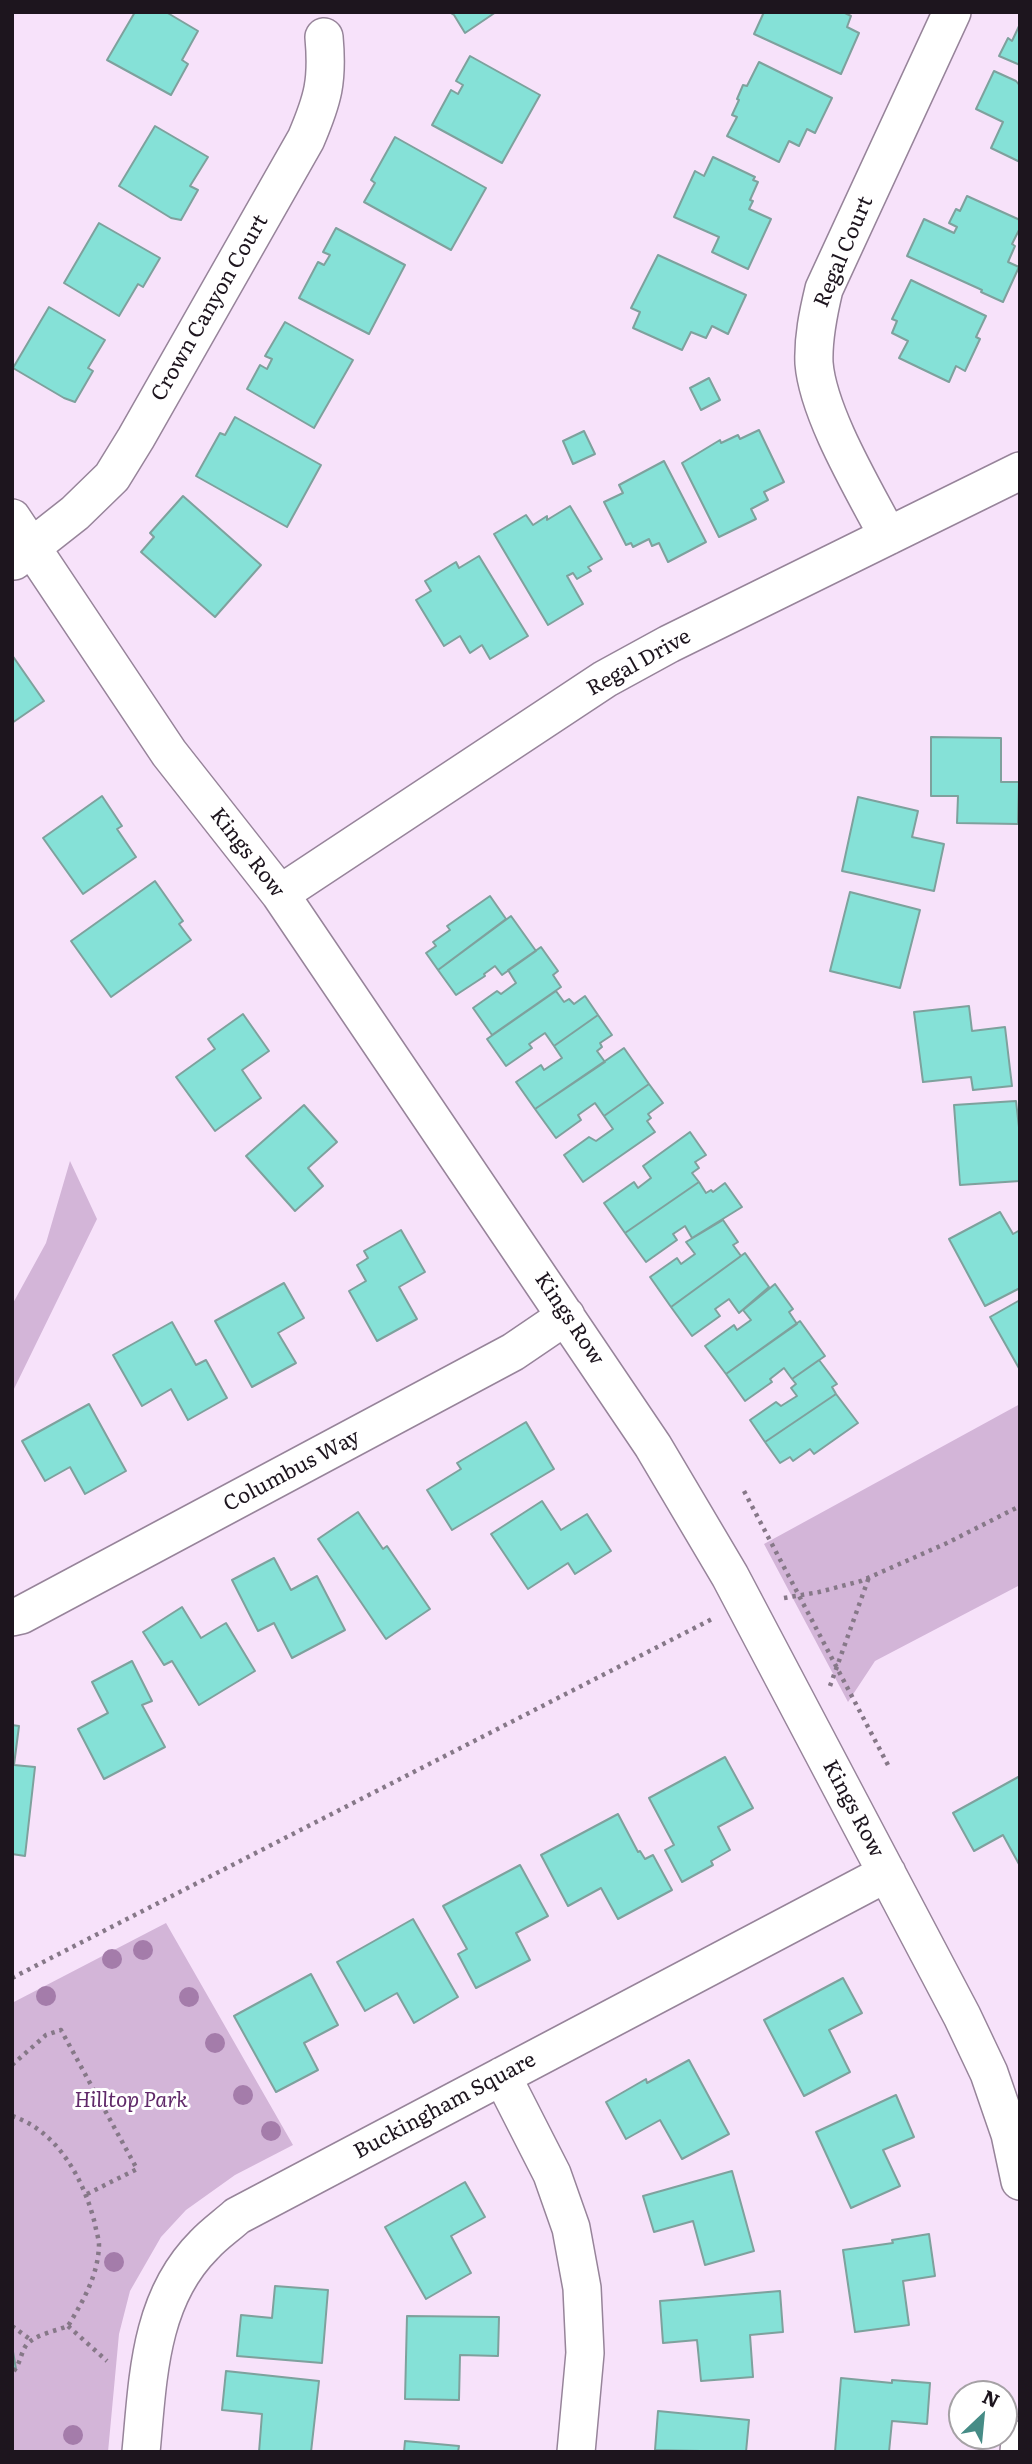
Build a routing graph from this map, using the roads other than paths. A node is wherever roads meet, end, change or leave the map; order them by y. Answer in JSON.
{"nodes":[{"id":1,"x":952,"y":12,"type":"edge"},
{"id":2,"x":324,"y":37,"type":"dead end"},
{"id":3,"x":1020,"y":471,"type":"edge"},
{"id":4,"x":12,"y":517,"type":"edge"},
{"id":5,"x":888,"y":536,"type":"junction"},
{"id":6,"x":23,"y":555,"type":"edge"},
{"id":7,"x":280,"y":894,"type":"junction"},
{"id":8,"x":566,"y":1316,"type":"junction"},
{"id":9,"x":12,"y":1617,"type":"edge"},
{"id":10,"x":887,"y":1873,"type":"junction"},
{"id":11,"x":502,"y":2076,"type":"junction"},
{"id":12,"x":1015,"y":2133,"type":"edge"},
{"id":13,"x":1020,"y":2181,"type":"edge"},
{"id":14,"x":1020,"y":2440,"type":"edge"},
{"id":15,"x":141,"y":2452,"type":"edge"},
{"id":16,"x":576,"y":2452,"type":"edge"},
{"id":17,"x":1019,"y":2452,"type":"edge"}],
"edges":[{"from":1,"to":5,"type":"street","name":"Regal Court"},
{"from":2,"to":6,"type":"street","name":"Crown Canyon Court"},
{"from":3,"to":5,"type":"street","name":"Regal Drive"},
{"from":4,"to":6,"type":"street","name":"Kings Row"},
{"from":5,"to":7,"type":"street","name":"Regal Drive"},
{"from":6,"to":7,"type":"street","name":"Kings Row"},
{"from":7,"to":8,"type":"street","name":"Kings Row"},
{"from":8,"to":9,"type":"street","name":"Columbus Way"},
{"from":8,"to":10,"type":"street","name":"Kings Row"},
{"from":10,"to":11,"type":"street","name":"Buckingham Square"},
{"from":10,"to":12,"type":"street","name":"Kings Row"},
{"from":11,"to":15,"type":"street","name":"Buckingham Square"},
{"from":11,"to":16,"type":"street"},
{"from":12,"to":13,"type":"street","name":"Kings Row"},
{"from":14,"to":17,"type":"street"}]}
